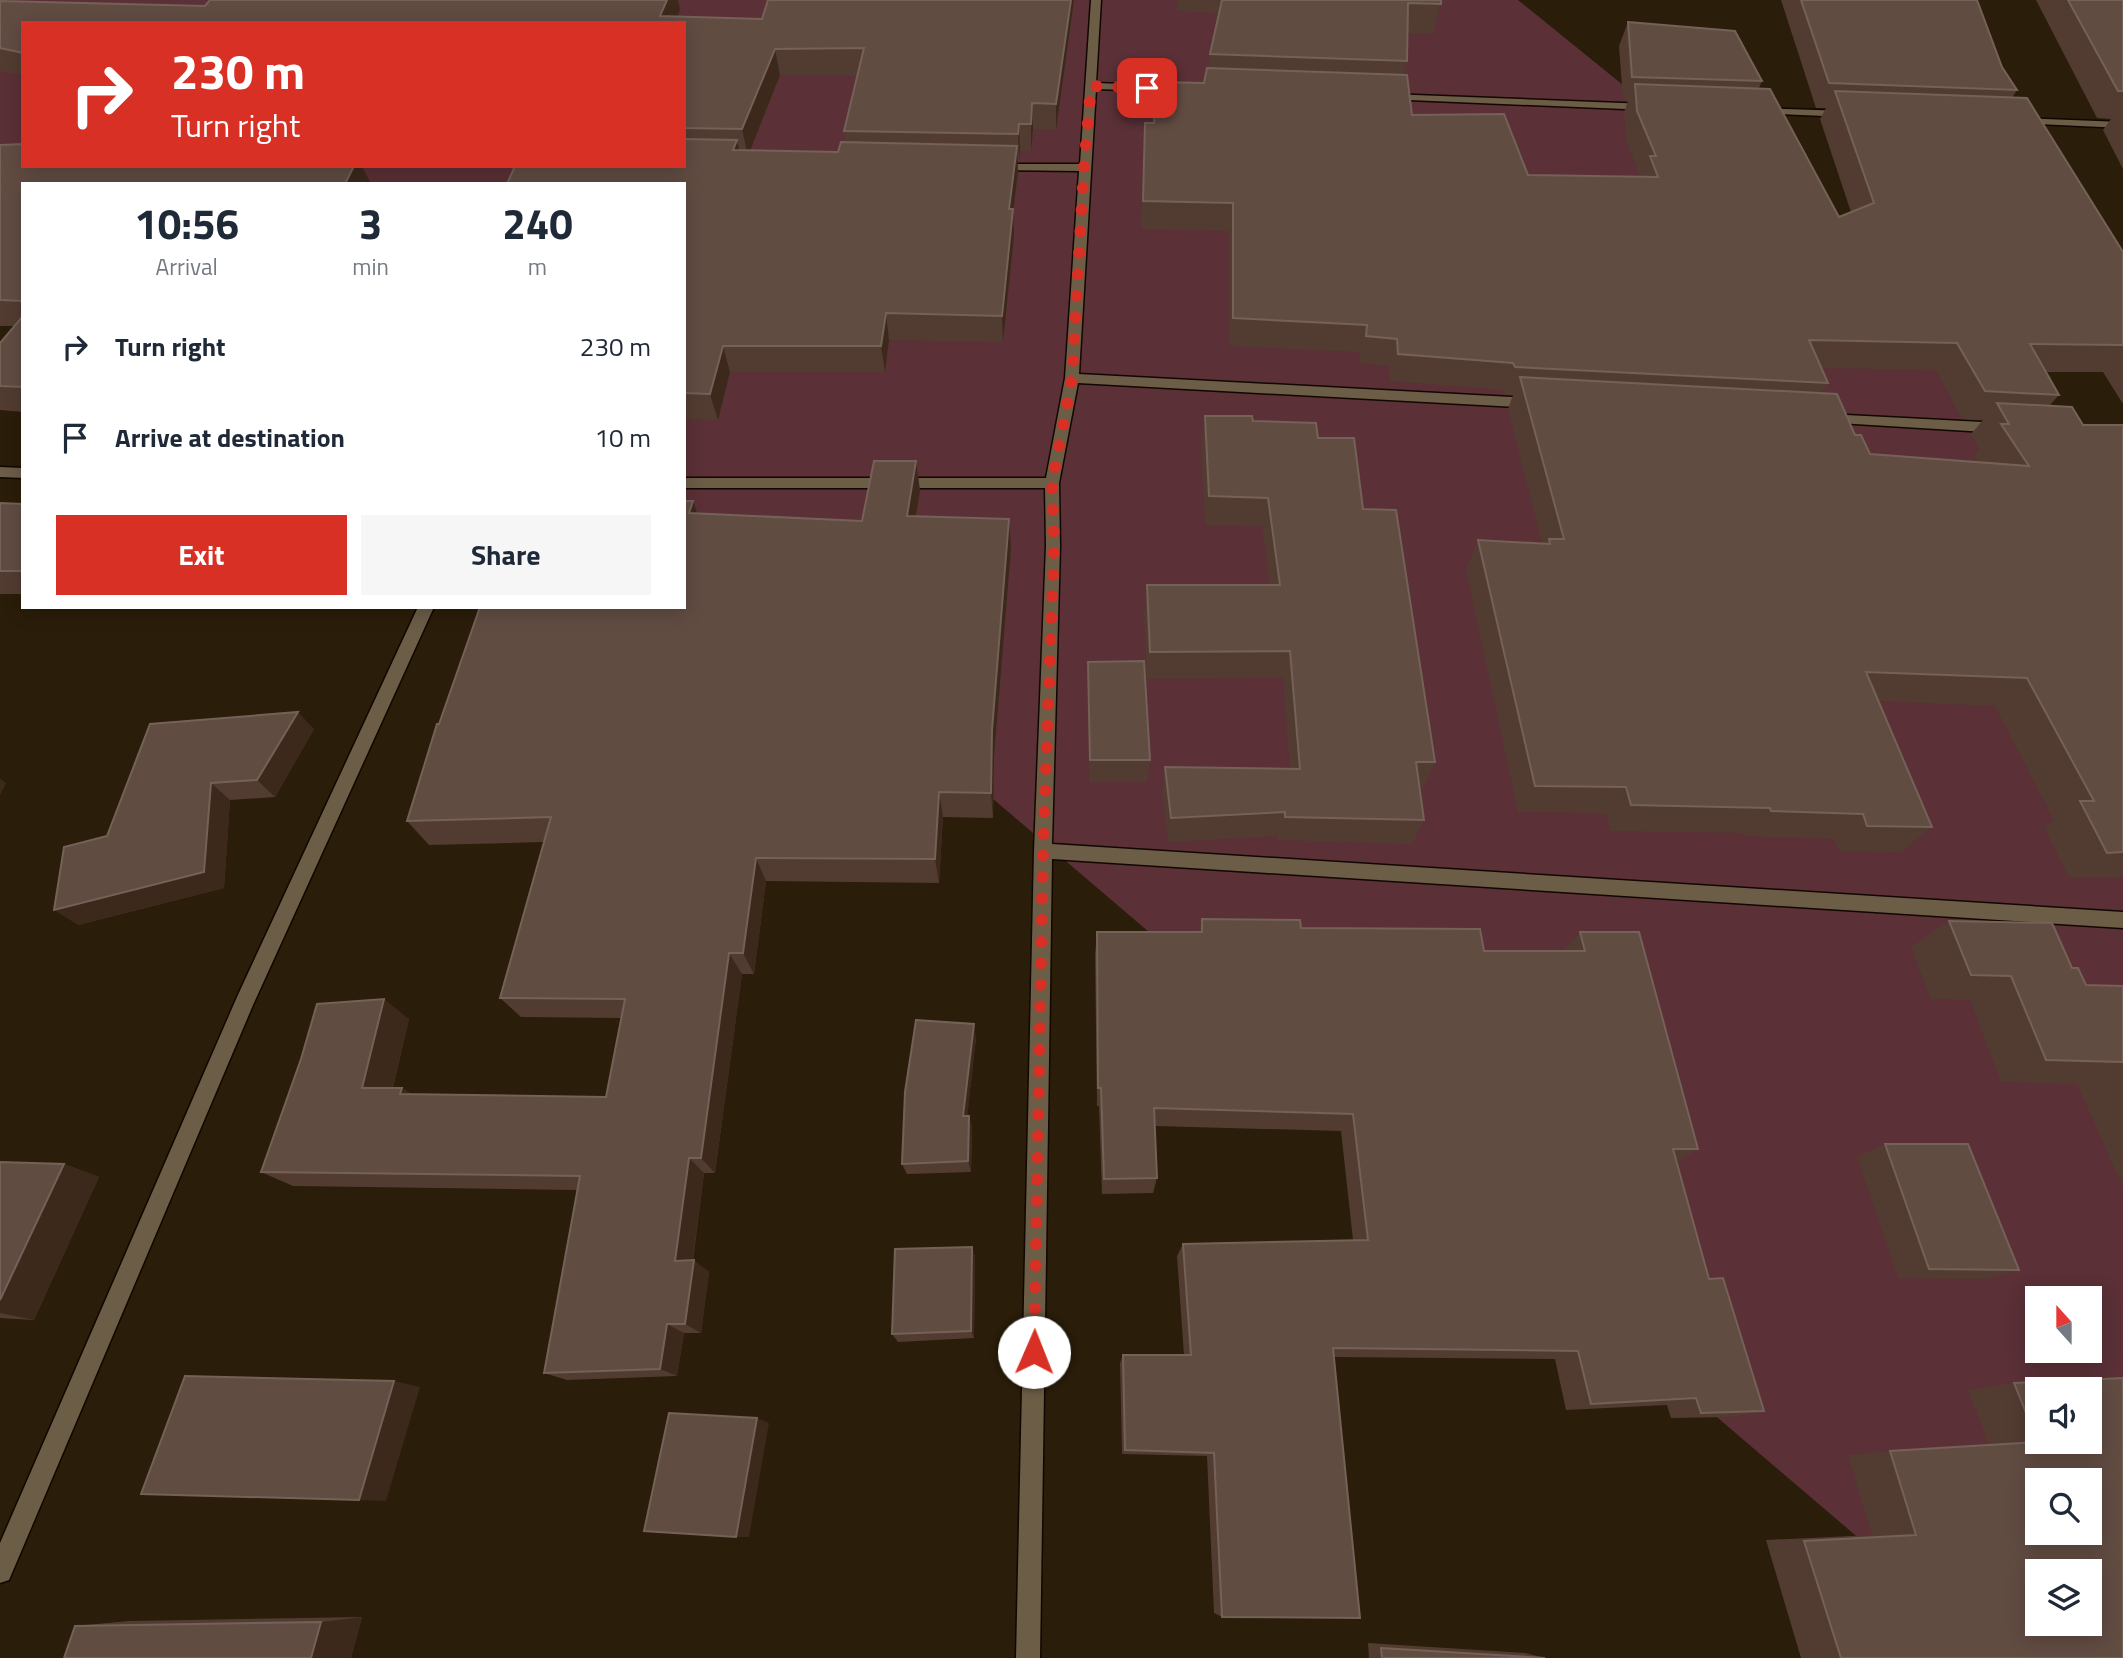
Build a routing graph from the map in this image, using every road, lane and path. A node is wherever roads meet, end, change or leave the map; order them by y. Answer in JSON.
{"nodes":[{"id":1,"x":1096,"y":0,"type":"edge"},
{"id":2,"x":1091,"y":86,"type":"junction"},
{"id":3,"x":1189,"y":90,"type":"edge"},
{"id":4,"x":1370,"y":97,"type":"edge"},
{"id":5,"x":1663,"y":107,"type":"edge"},
{"id":6,"x":1747,"y":111,"type":"edge"},
{"id":7,"x":1858,"y":115,"type":"edge"},
{"id":8,"x":2011,"y":121,"type":"edge"},
{"id":9,"x":2123,"y":125,"type":"edge"},
{"id":10,"x":987,"y":166,"type":"edge"},
{"id":11,"x":1084,"y":168,"type":"junction"},
{"id":12,"x":1072,"y":378,"type":"junction"},
{"id":13,"x":1542,"y":403,"type":"edge"},
{"id":14,"x":1819,"y":418,"type":"edge"},
{"id":15,"x":2012,"y":429,"type":"edge"},
{"id":16,"x":0,"y":472,"type":"edge"},
{"id":17,"x":21,"y":472,"type":"edge"},
{"id":18,"x":686,"y":483,"type":"edge"},
{"id":19,"x":1052,"y":483,"type":"junction"},
{"id":20,"x":425,"y":609,"type":"edge"},
{"id":21,"x":1043,"y":851,"type":"junction"},
{"id":22,"x":2123,"y":920,"type":"edge"},
{"id":23,"x":0,"y":1571,"type":"edge"},
{"id":24,"x":1028,"y":1658,"type":"edge"}],
"edges":[{"from":1,"to":2,"type":"street"},
{"from":2,"to":3,"type":"street"},
{"from":2,"to":11,"type":"street"},
{"from":4,"to":5,"type":"street"},
{"from":6,"to":7,"type":"street"},
{"from":8,"to":9,"type":"street"},
{"from":10,"to":11,"type":"street"},
{"from":11,"to":12,"type":"street"},
{"from":12,"to":13,"type":"street"},
{"from":12,"to":19,"type":"street"},
{"from":14,"to":15,"type":"street"},
{"from":16,"to":17,"type":"street"},
{"from":18,"to":19,"type":"street"},
{"from":19,"to":21,"type":"street"},
{"from":20,"to":23,"type":"street"},
{"from":21,"to":22,"type":"street"},
{"from":21,"to":24,"type":"street"}]}
